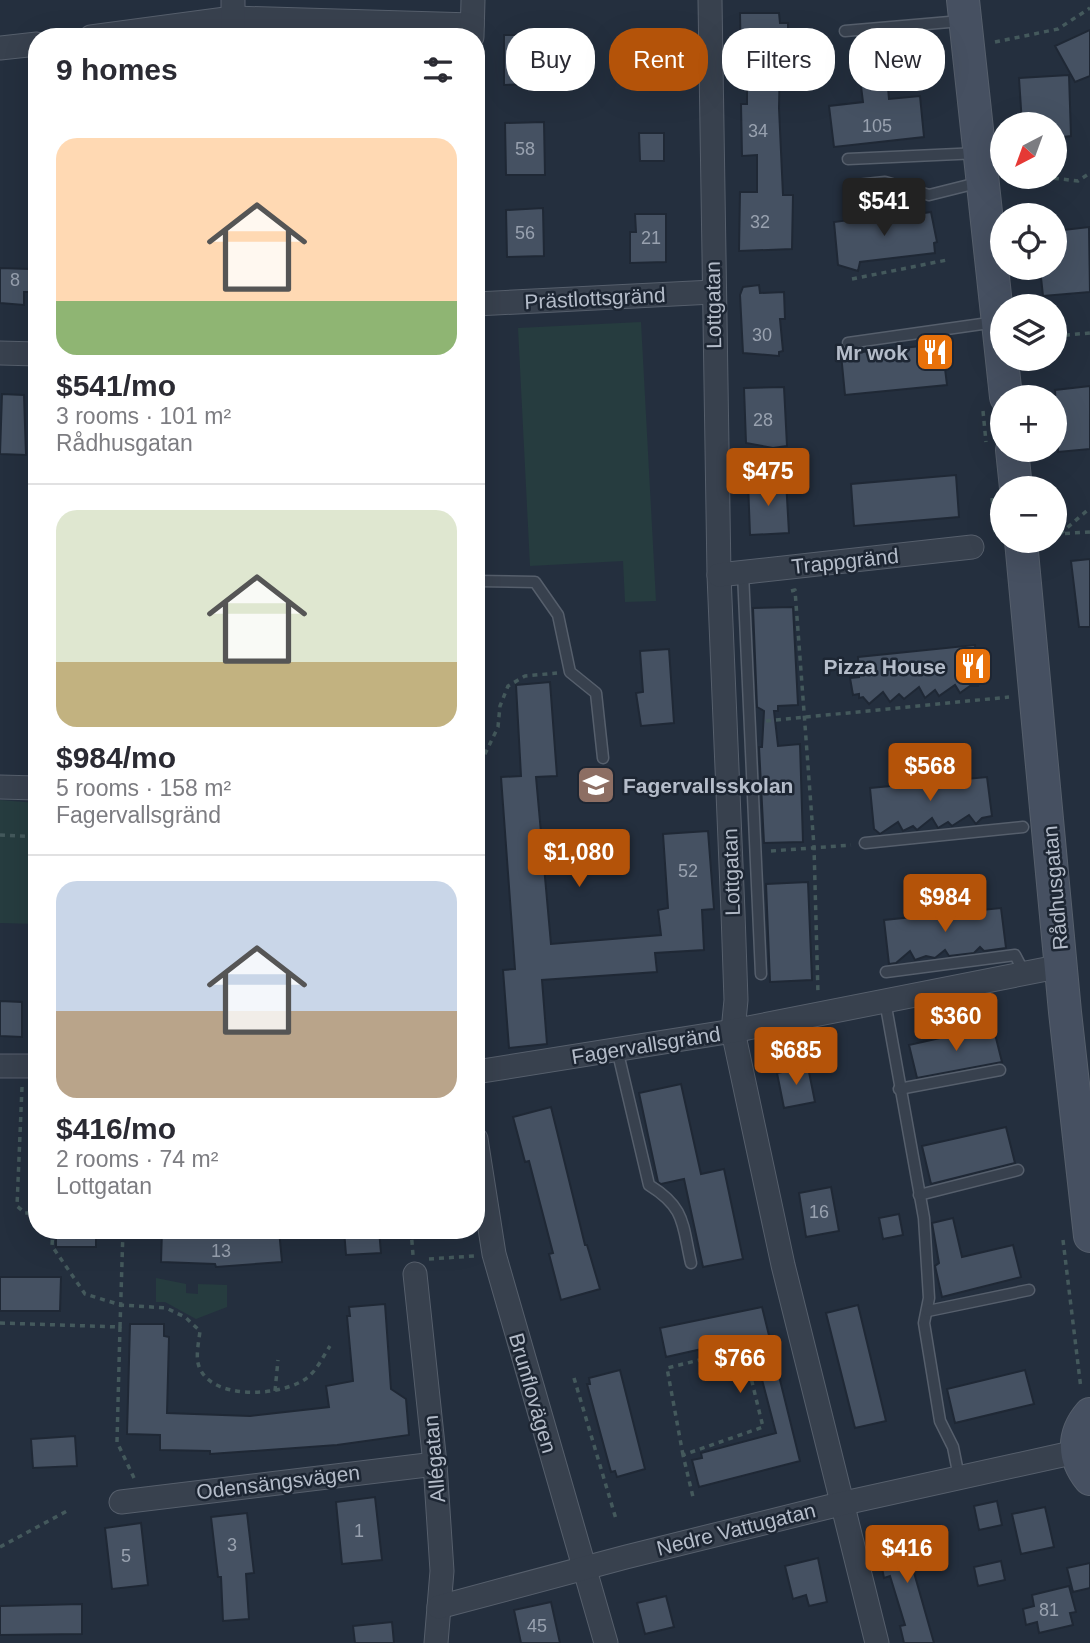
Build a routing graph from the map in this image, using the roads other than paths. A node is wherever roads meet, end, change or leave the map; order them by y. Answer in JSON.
{"nodes":[{"id":1,"x":473,"y":0,"type":"edge"},
{"id":2,"x":710,"y":0,"type":"edge"},
{"id":3,"x":967,"y":9,"type":"edge"},
{"id":4,"x":233,"y":18,"type":"edge"},
{"id":5,"x":158,"y":28,"type":"edge"},
{"id":6,"x":417,"y":28,"type":"edge"},
{"id":7,"x":472,"y":28,"type":"edge"},
{"id":8,"x":845,"y":31,"type":"dead end"},
{"id":9,"x":28,"y":45,"type":"edge"},
{"id":10,"x":0,"y":48,"type":"edge"},
{"id":11,"x":848,"y":159,"type":"dead end"},
{"id":12,"x":983,"y":167,"type":"junction"},
{"id":13,"x":859,"y":208,"type":"dead end"},
{"id":14,"x":713,"y":292,"type":"junction"},
{"id":15,"x":996,"y":294,"type":"edge"},
{"id":16,"x":485,"y":304,"type":"edge"},
{"id":17,"x":990,"y":323,"type":"edge"},
{"id":18,"x":848,"y":343,"type":"dead end"},
{"id":19,"x":0,"y":353,"type":"edge"},
{"id":20,"x":28,"y":354,"type":"edge"},
{"id":21,"x":972,"y":547,"type":"dead end"},
{"id":22,"x":1022,"y":553,"type":"edge"},
{"id":23,"x":743,"y":573,"type":"junction"},
{"id":24,"x":719,"y":575,"type":"junction"},
{"id":25,"x":485,"y":581,"type":"edge"},
{"id":26,"x":603,"y":758,"type":"dead end"},
{"id":27,"x":0,"y":787,"type":"edge"},
{"id":28,"x":28,"y":788,"type":"edge"},
{"id":29,"x":1023,"y":827,"type":"dead end"},
{"id":30,"x":865,"y":843,"type":"dead end"},
{"id":31,"x":1062,"y":966,"type":"junction"},
{"id":32,"x":886,"y":972,"type":"dead end"},
{"id":33,"x":761,"y":974,"type":"dead end"},
{"id":34,"x":1025,"y":974,"type":"junction"},
{"id":35,"x":885,"y":1001,"type":"junction"},
{"id":36,"x":733,"y":1031,"type":"junction"},
{"id":37,"x":604,"y":1051,"type":"junction"},
{"id":38,"x":0,"y":1066,"type":"edge"},
{"id":39,"x":28,"y":1066,"type":"edge"},
{"id":40,"x":1000,"y":1070,"type":"dead end"},
{"id":41,"x":485,"y":1071,"type":"edge"},
{"id":42,"x":899,"y":1089,"type":"junction"},
{"id":43,"x":1018,"y":1170,"type":"dead end"},
{"id":44,"x":1088,"y":1176,"type":"edge"},
{"id":45,"x":919,"y":1195,"type":"junction"},
{"id":46,"x":485,"y":1196,"type":"edge"},
{"id":47,"x":1090,"y":1236,"type":"edge"},
{"id":48,"x":691,"y":1263,"type":"dead end"},
{"id":49,"x":421,"y":1267,"type":"road end"},
{"id":50,"x":1029,"y":1290,"type":"dead end"},
{"id":51,"x":928,"y":1311,"type":"junction"},
{"id":52,"x":1090,"y":1414,"type":"edge"},
{"id":53,"x":1076,"y":1452,"type":"junction"},
{"id":54,"x":435,"y":1464,"type":"junction"},
{"id":55,"x":959,"y":1477,"type":"junction"},
{"id":56,"x":1090,"y":1479,"type":"edge"},
{"id":57,"x":121,"y":1502,"type":"dead end"},
{"id":58,"x":840,"y":1504,"type":"junction"},
{"id":59,"x":583,"y":1569,"type":"junction"},
{"id":60,"x":439,"y":1607,"type":"junction"},
{"id":61,"x":436,"y":1643,"type":"edge"},
{"id":62,"x":606,"y":1643,"type":"edge"},
{"id":63,"x":877,"y":1643,"type":"edge"}],
"edges":[{"from":1,"to":7,"type":"street"},
{"from":2,"to":14,"type":"street","name":"Lottgatan"},
{"from":3,"to":8,"type":"lane"},
{"from":3,"to":12,"type":"main road"},
{"from":4,"to":5,"type":"street"},
{"from":4,"to":6,"type":"street"},
{"from":9,"to":10,"type":"street"},
{"from":11,"to":12,"type":"lane"},
{"from":12,"to":13,"type":"lane"},
{"from":12,"to":15,"type":"main road"},
{"from":14,"to":16,"type":"street","name":"Prästlottsgränd"},
{"from":14,"to":24,"type":"street","name":"Lottgatan"},
{"from":17,"to":18,"type":"lane"},
{"from":19,"to":20,"type":"street"},
{"from":21,"to":23,"type":"street","name":"Trappgränd"},
{"from":22,"to":31,"type":"main road","name":"Rådhusgatan"},
{"from":23,"to":24,"type":"street","name":"Trappgränd"},
{"from":23,"to":33,"type":"lane"},
{"from":24,"to":36,"type":"street","name":"Lottgatan"},
{"from":25,"to":26,"type":"lane"},
{"from":27,"to":28,"type":"street"},
{"from":29,"to":30,"type":"lane"},
{"from":31,"to":34,"type":"street","name":"Fagervallsgränd"},
{"from":31,"to":44,"type":"main road","name":"Rådhusgatan"},
{"from":32,"to":34,"type":"lane"},
{"from":34,"to":35,"type":"street","name":"Fagervallsgränd"},
{"from":35,"to":36,"type":"street","name":"Fagervallsgränd"},
{"from":35,"to":42,"type":"lane"},
{"from":36,"to":37,"type":"street","name":"Fagervallsgränd"},
{"from":36,"to":58,"type":"street","name":"Lottgatan"},
{"from":37,"to":41,"type":"street","name":"Fagervallsgränd"},
{"from":37,"to":48,"type":"lane"},
{"from":38,"to":39,"type":"street"},
{"from":40,"to":42,"type":"lane"},
{"from":42,"to":45,"type":"lane"},
{"from":43,"to":45,"type":"lane"},
{"from":44,"to":47,"type":"main road","name":"Rådhusgatan"},
{"from":45,"to":51,"type":"lane"},
{"from":46,"to":59,"type":"street","name":"Brunflovägen"},
{"from":49,"to":54,"type":"street","name":"Allégatan"},
{"from":50,"to":51,"type":"lane"},
{"from":51,"to":55,"type":"lane"},
{"from":52,"to":53,"type":"main road"},
{"from":53,"to":55,"type":"street","name":"Nedre Vattugatan"},
{"from":53,"to":56,"type":"main road"},
{"from":54,"to":57,"type":"street","name":"Odensängsvägen"},
{"from":54,"to":60,"type":"street","name":"Allégatan"},
{"from":55,"to":58,"type":"street","name":"Nedre Vattugatan"},
{"from":58,"to":59,"type":"street","name":"Nedre Vattugatan"},
{"from":58,"to":63,"type":"street","name":"Lottgatan"},
{"from":59,"to":60,"type":"street","name":"Nedre Vattugatan"},
{"from":59,"to":62,"type":"street","name":"Brunflovägen"},
{"from":60,"to":61,"type":"street","name":"Allégatan"}]}
